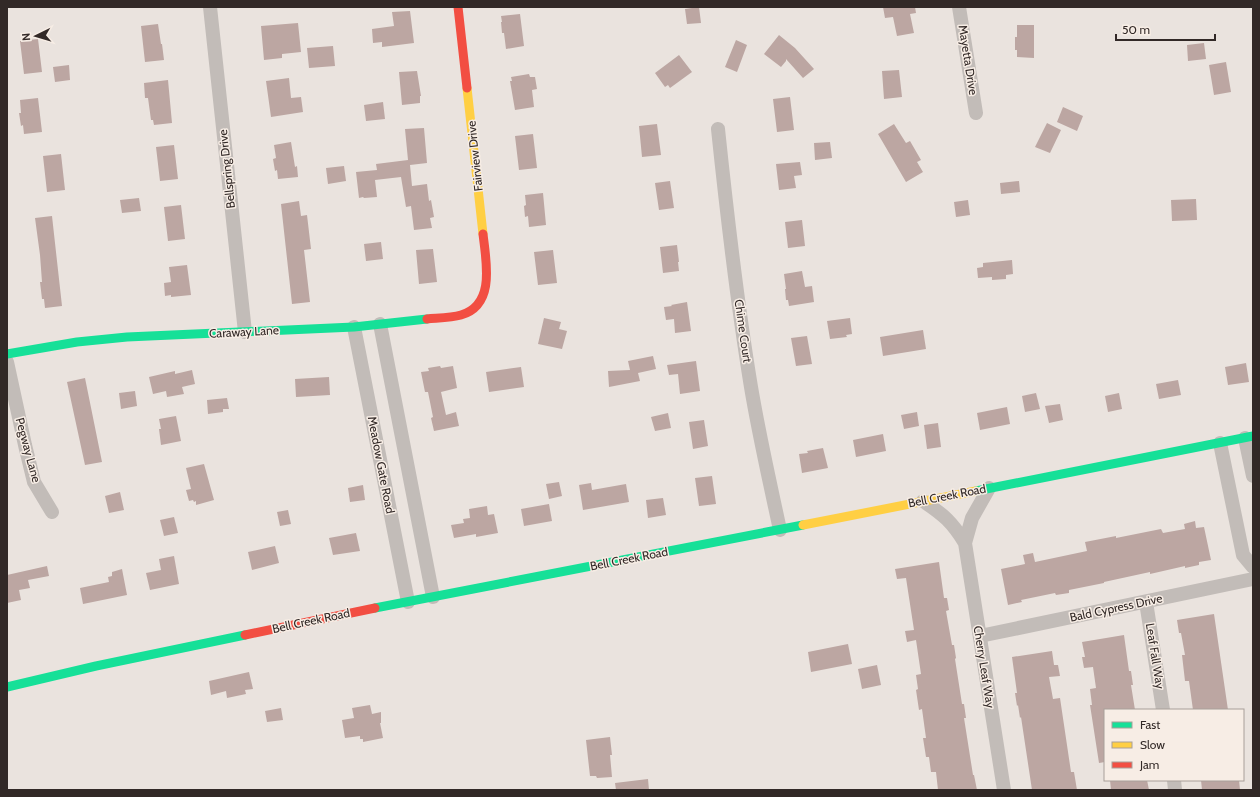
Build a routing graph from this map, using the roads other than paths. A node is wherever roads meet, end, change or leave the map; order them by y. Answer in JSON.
{"nodes":[{"id":1,"x":210,"y":7,"type":"edge"},
{"id":2,"x":458,"y":7,"type":"edge"},
{"id":3,"x":960,"y":7,"type":"edge"},
{"id":4,"x":976,"y":113,"type":"dead end"},
{"id":5,"x":718,"y":129,"type":"dead end"},
{"id":6,"x":479,"y":305,"type":"joint"},
{"id":7,"x":380,"y":324,"type":"junction"},
{"id":8,"x":354,"y":327,"type":"junction"},
{"id":9,"x":245,"y":332,"type":"junction"},
{"id":10,"x":7,"y":354,"type":"edge"},
{"id":11,"x":7,"y":362,"type":"edge"},
{"id":12,"x":1249,"y":437,"type":"edge"},
{"id":13,"x":1220,"y":443,"type":"junction"},
{"id":14,"x":1253,"y":476,"type":"edge"},
{"id":15,"x":989,"y":488,"type":"junction"},
{"id":16,"x":923,"y":501,"type":"junction"},
{"id":17,"x":52,"y":512,"type":"dead end"},
{"id":18,"x":780,"y":530,"type":"junction"},
{"id":19,"x":965,"y":543,"type":"junction"},
{"id":20,"x":1253,"y":567,"type":"edge"},
{"id":21,"x":1253,"y":579,"type":"edge"},
{"id":22,"x":433,"y":597,"type":"junction"},
{"id":23,"x":408,"y":602,"type":"junction"},
{"id":24,"x":1146,"y":602,"type":"junction"},
{"id":25,"x":980,"y":636,"type":"junction"},
{"id":26,"x":7,"y":688,"type":"edge"},
{"id":27,"x":1163,"y":709,"type":"edge"},
{"id":28,"x":1004,"y":790,"type":"edge"}],
"edges":[{"from":1,"to":9,"type":"street","name":"Bellspring Drive"},
{"from":2,"to":6,"type":"street","name":"Fairview Drive"},
{"from":3,"to":4,"type":"street","name":"Mayetta Drive"},
{"from":5,"to":18,"type":"street","name":"Chime Court"},
{"from":6,"to":7,"type":"street","name":"Caraway Lane"},
{"from":7,"to":8,"type":"street","name":"Caraway Lane"},
{"from":7,"to":22,"type":"street"},
{"from":8,"to":9,"type":"street","name":"Caraway Lane"},
{"from":8,"to":23,"type":"street","name":"Meadow Gate Road"},
{"from":9,"to":10,"type":"street","name":"Caraway Lane"},
{"from":11,"to":17,"type":"street","name":"Pegway Lane"},
{"from":12,"to":13,"type":"street","name":"Bell Creek Road"},
{"from":12,"to":14,"type":"street"},
{"from":13,"to":15,"type":"street","name":"Bell Creek Road"},
{"from":13,"to":20,"type":"street"},
{"from":15,"to":16,"type":"street","name":"Bell Creek Road"},
{"from":15,"to":19,"type":"street","name":"Cherry Leaf Way"},
{"from":16,"to":18,"type":"street","name":"Bell Creek Road"},
{"from":16,"to":19,"type":"street","name":"Cherry Leaf Way"},
{"from":18,"to":22,"type":"street","name":"Bell Creek Road"},
{"from":19,"to":25,"type":"street","name":"Cherry Leaf Way"},
{"from":21,"to":24,"type":"street","name":"Bald Cypress Drive"},
{"from":22,"to":23,"type":"street","name":"Bell Creek Road"},
{"from":23,"to":26,"type":"street","name":"Bell Creek Road"},
{"from":24,"to":25,"type":"street","name":"Bald Cypress Drive"},
{"from":24,"to":27,"type":"street","name":"Leaf Fall Way"},
{"from":25,"to":28,"type":"street","name":"Cherry Leaf Way"}]}
